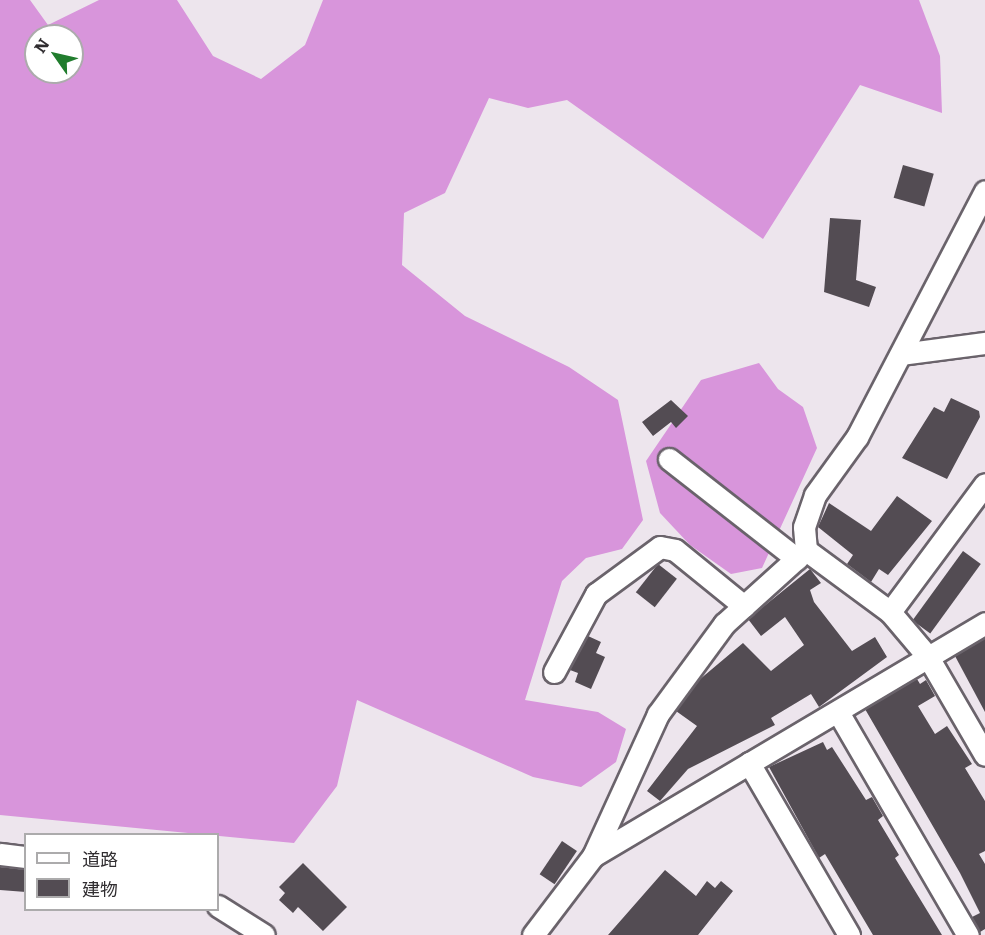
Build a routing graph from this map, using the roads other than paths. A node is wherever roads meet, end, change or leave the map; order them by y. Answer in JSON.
{"nodes":[{"id":1,"x":985,"y":191,"type":"edge"},
{"id":2,"x":985,"y":344,"type":"edge"},
{"id":3,"x":901,"y":354,"type":"junction"},
{"id":4,"x":669,"y":459,"type":"dead end"},
{"id":5,"x":985,"y":484,"type":"edge"},
{"id":6,"x":802,"y":555,"type":"junction"},
{"id":7,"x":744,"y":606,"type":"junction"},
{"id":8,"x":891,"y":612,"type":"junction"},
{"id":9,"x":985,"y":623,"type":"edge"},
{"id":10,"x":928,"y":657,"type":"junction"},
{"id":11,"x":554,"y":672,"type":"dead end"},
{"id":12,"x":838,"y":712,"type":"junction"},
{"id":13,"x":983,"y":747,"type":"edge"},
{"id":14,"x":749,"y":763,"type":"junction"},
{"id":15,"x":0,"y":854,"type":"edge"},
{"id":16,"x":593,"y":856,"type":"junction"},
{"id":17,"x":24,"y":857,"type":"edge"},
{"id":18,"x":219,"y":907,"type":"edge"},
{"id":19,"x":264,"y":935,"type":"edge"},
{"id":20,"x":533,"y":935,"type":"edge"},
{"id":21,"x":849,"y":935,"type":"edge"},
{"id":22,"x":968,"y":935,"type":"edge"}],
"edges":[{"from":1,"to":3,"type":"street"},
{"from":2,"to":3,"type":"street"},
{"from":3,"to":6,"type":"street"},
{"from":4,"to":6,"type":"street"},
{"from":5,"to":8,"type":"street"},
{"from":6,"to":7,"type":"street"},
{"from":6,"to":8,"type":"street"},
{"from":7,"to":11,"type":"street"},
{"from":7,"to":16,"type":"street"},
{"from":8,"to":10,"type":"street"},
{"from":9,"to":10,"type":"street"},
{"from":10,"to":12,"type":"street"},
{"from":10,"to":13,"type":"street"},
{"from":12,"to":14,"type":"street"},
{"from":12,"to":22,"type":"street"},
{"from":14,"to":16,"type":"street"},
{"from":14,"to":21,"type":"street"},
{"from":15,"to":17,"type":"street"},
{"from":16,"to":20,"type":"street"},
{"from":18,"to":19,"type":"street"}]}
